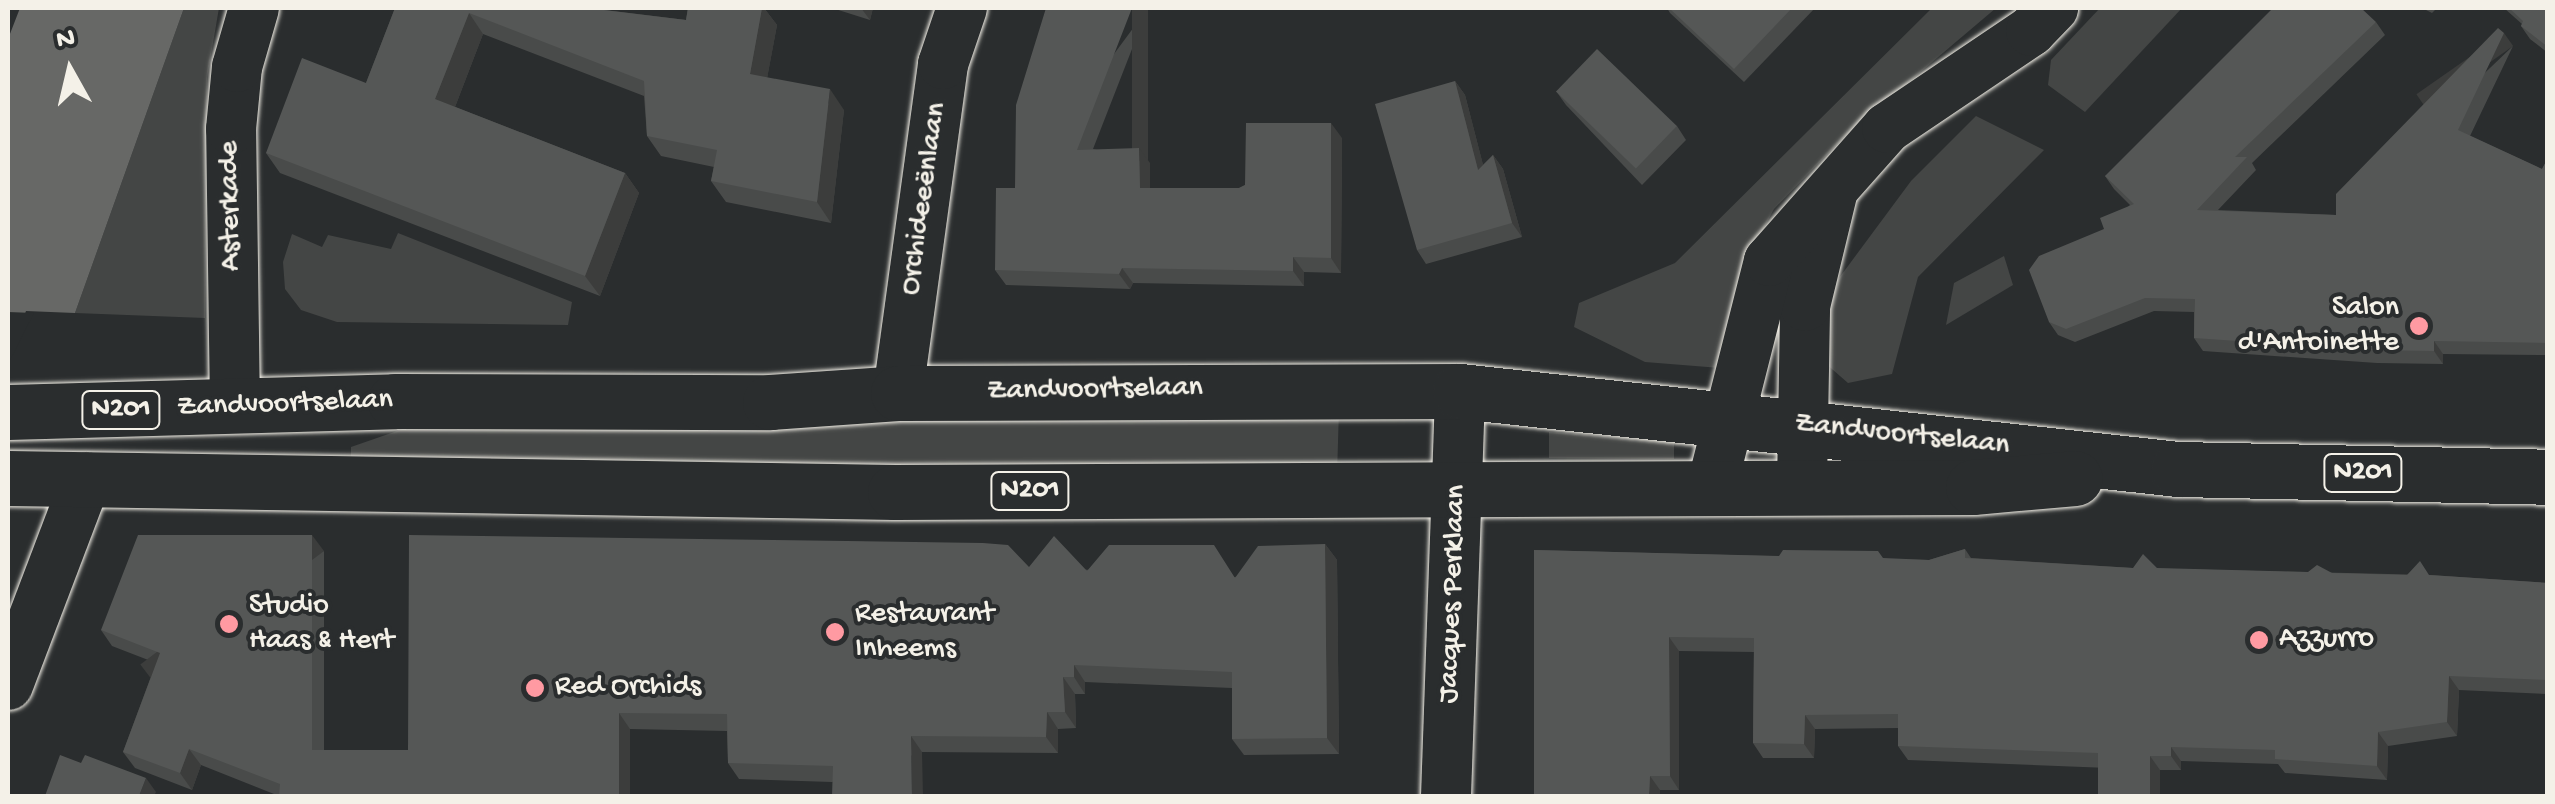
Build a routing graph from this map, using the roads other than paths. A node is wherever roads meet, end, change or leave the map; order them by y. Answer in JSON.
{"nodes":[{"id":1,"x":254,"y":8,"type":"edge"},
{"id":2,"x":962,"y":8,"type":"edge"},
{"id":3,"x":2054,"y":8,"type":"edge"},
{"id":4,"x":1836,"y":180,"type":"junction"},
{"id":5,"x":1460,"y":391,"type":"junction"},
{"id":6,"x":898,"y":394,"type":"junction"},
{"id":7,"x":235,"y":408,"type":"junction"},
{"id":8,"x":8,"y":412,"type":"edge"},
{"id":9,"x":1729,"y":418,"type":"junction"},
{"id":10,"x":1800,"y":424,"type":"junction"},
{"id":11,"x":2178,"y":469,"type":"junction"},
{"id":12,"x":86,"y":477,"type":"junction"},
{"id":13,"x":2548,"y":477,"type":"edge"},
{"id":14,"x":8,"y":478,"type":"edge"},
{"id":15,"x":1802,"y":484,"type":"junction"},
{"id":16,"x":1712,"y":486,"type":"junction"},
{"id":17,"x":1458,"y":490,"type":"junction"},
{"id":18,"x":8,"y":685,"type":"edge"},
{"id":19,"x":1446,"y":796,"type":"edge"}],
"edges":[{"from":1,"to":7,"type":"street","name":"Asterkade"},
{"from":2,"to":6,"type":"street","name":"Orchideeënlaan"},
{"from":3,"to":4,"type":"street"},
{"from":4,"to":9,"type":"street"},
{"from":4,"to":10,"type":"street"},
{"from":5,"to":6,"type":"main road","name":"Zandvoortselaan","number":"N201"},
{"from":5,"to":9,"type":"main road","name":"Zandvoortselaan","number":"N201"},
{"from":5,"to":17,"type":"street","name":"Jacques Perklaan"},
{"from":6,"to":7,"type":"main road","name":"Zandvoortselaan","number":"N201"},
{"from":7,"to":8,"type":"main road","name":"Zandvoortselaan","number":"N201"},
{"from":9,"to":10,"type":"main road","name":"Zandvoortselaan","number":"N201"},
{"from":9,"to":16,"type":"street"},
{"from":10,"to":11,"type":"main road","name":"Zandvoortselaan","number":"N201"},
{"from":10,"to":15,"type":"street"},
{"from":11,"to":13,"type":"main road","name":"Zandvoortselaan","number":"N201"},
{"from":11,"to":15,"type":"main road","name":"Zandvoortselaan","number":"N201"},
{"from":12,"to":14,"type":"main road","name":"Zandvoortselaan","number":"N201"},
{"from":12,"to":17,"type":"main road","name":"Zandvoortselaan","number":"N201"},
{"from":12,"to":18,"type":"street"},
{"from":15,"to":16,"type":"main road","name":"Zandvoortselaan","number":"N201"},
{"from":16,"to":17,"type":"main road","name":"Zandvoortselaan","number":"N201"},
{"from":17,"to":19,"type":"street","name":"Jacques Perklaan"}]}
